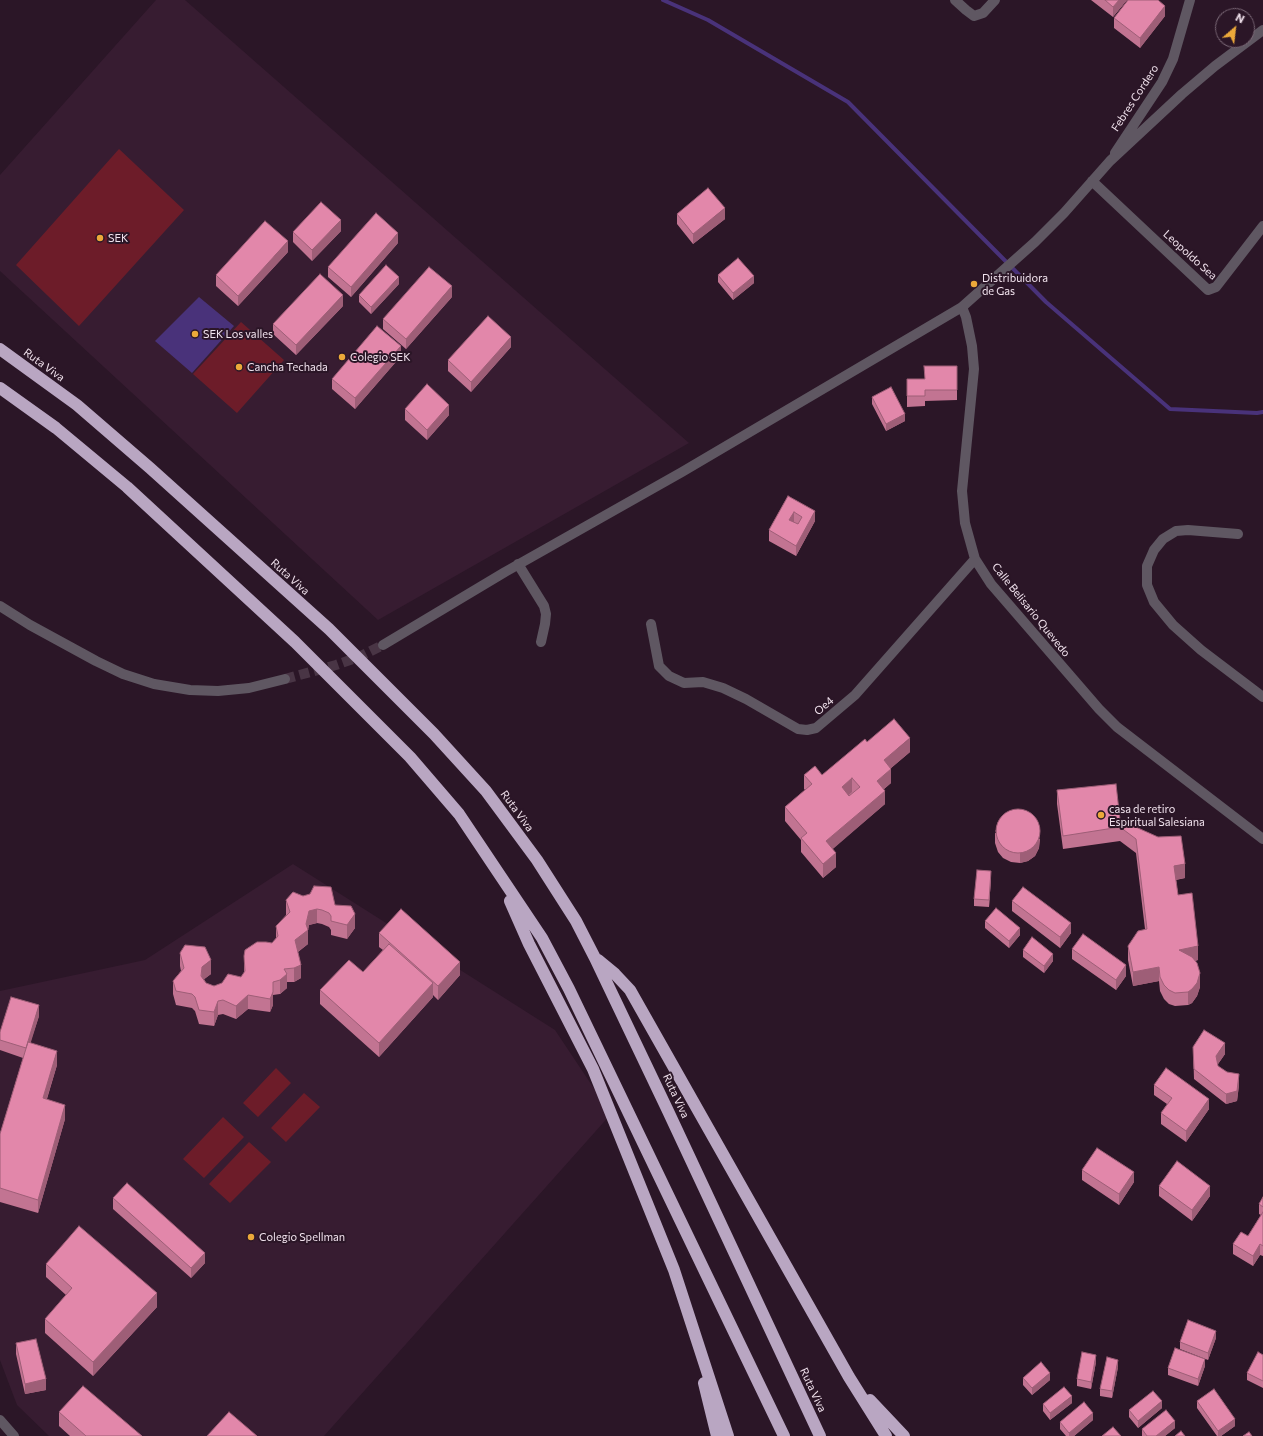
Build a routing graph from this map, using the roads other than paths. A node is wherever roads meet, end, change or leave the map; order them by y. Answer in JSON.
{"nodes":[{"id":1,"x":955,"y":0,"type":"edge"},
{"id":2,"x":995,"y":0,"type":"edge"},
{"id":3,"x":1190,"y":0,"type":"edge"},
{"id":4,"x":1263,"y":30,"type":"edge"},
{"id":5,"x":1110,"y":161,"type":"junction"},
{"id":6,"x":1092,"y":181,"type":"junction"},
{"id":7,"x":1263,"y":226,"type":"edge"},
{"id":8,"x":962,"y":307,"type":"junction"},
{"id":9,"x":0,"y":349,"type":"edge"},
{"id":10,"x":0,"y":388,"type":"edge"},
{"id":11,"x":1238,"y":534,"type":"dead end"},
{"id":12,"x":975,"y":559,"type":"junction"},
{"id":13,"x":518,"y":564,"type":"junction"},
{"id":14,"x":0,"y":606,"type":"edge"},
{"id":15,"x":651,"y":624,"type":"dead end"},
{"id":16,"x":541,"y":642,"type":"dead end"},
{"id":17,"x":383,"y":645,"type":"tunnel mouth"},
{"id":18,"x":285,"y":679,"type":"tunnel mouth"},
{"id":19,"x":1263,"y":697,"type":"edge"},
{"id":20,"x":1263,"y":838,"type":"edge"},
{"id":21,"x":499,"y":875,"type":"junction"},
{"id":22,"x":595,"y":958,"type":"junction"},
{"id":23,"x":695,"y":1332,"type":"junction"},
{"id":24,"x":849,"y":1377,"type":"junction"},
{"id":25,"x":0,"y":1420,"type":"edge"},
{"id":26,"x":14,"y":1436,"type":"edge"},
{"id":27,"x":717,"y":1436,"type":"edge"},
{"id":28,"x":728,"y":1436,"type":"edge"},
{"id":29,"x":784,"y":1436,"type":"edge"},
{"id":30,"x":820,"y":1436,"type":"edge"},
{"id":31,"x":886,"y":1436,"type":"edge"},
{"id":32,"x":904,"y":1436,"type":"edge"}],
"edges":[{"from":1,"to":2,"type":"street"},
{"from":3,"to":5,"type":"street","name":"Febres Cordero"},
{"from":4,"to":5,"type":"street"},
{"from":5,"to":6,"type":"street"},
{"from":6,"to":7,"type":"street","name":"Leopoldo Sea"},
{"from":6,"to":8,"type":"street"},
{"from":8,"to":12,"type":"street","name":"Calle Belisario Quevedo"},
{"from":8,"to":13,"type":"street"},
{"from":9,"to":22,"type":"highway","name":"Ruta Viva"},
{"from":10,"to":21,"type":"highway"},
{"from":11,"to":19,"type":"street"},
{"from":12,"to":15,"type":"street","name":"Oe4"},
{"from":12,"to":20,"type":"street","name":"Calle Belisario Quevedo"},
{"from":13,"to":16,"type":"street"},
{"from":13,"to":17,"type":"street"},
{"from":14,"to":18,"type":"street"},
{"from":21,"to":23,"type":"highway"},
{"from":21,"to":29,"type":"highway"},
{"from":22,"to":24,"type":"highway"},
{"from":22,"to":30,"type":"highway","name":"Ruta Viva"},
{"from":23,"to":27,"type":"highway"},
{"from":23,"to":28,"type":"highway"},
{"from":24,"to":31,"type":"highway"},
{"from":24,"to":32,"type":"highway"},
{"from":25,"to":26,"type":"street"}]}
